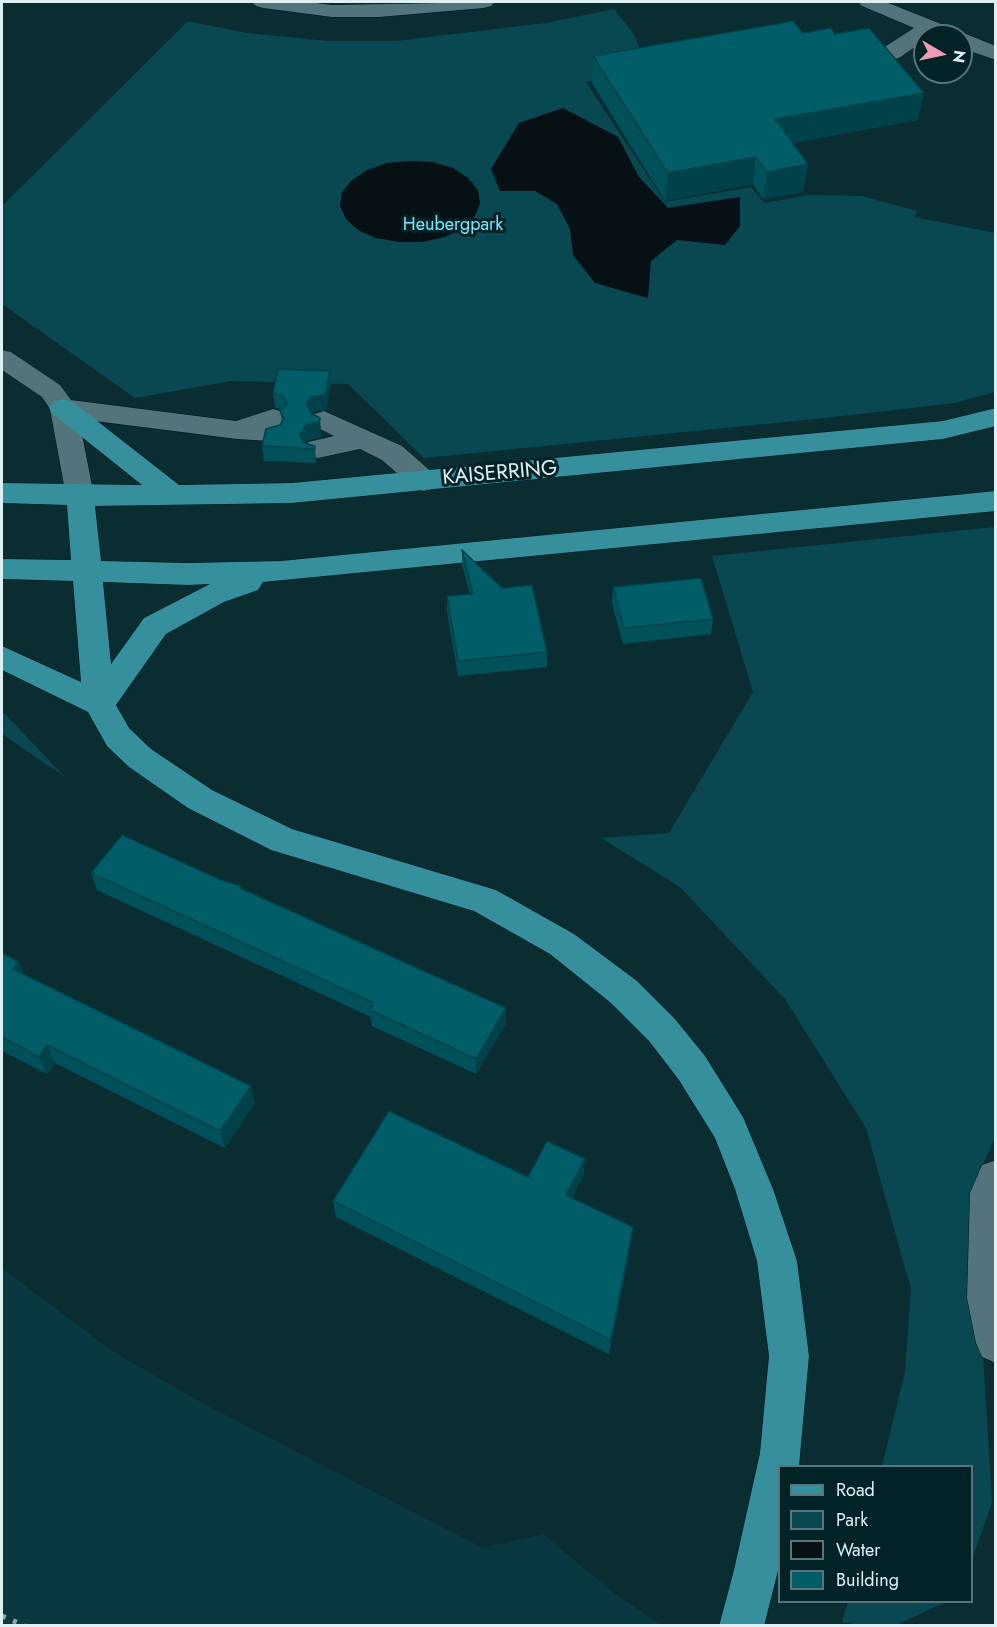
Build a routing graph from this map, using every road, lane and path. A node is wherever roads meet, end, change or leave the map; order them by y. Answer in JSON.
{"nodes":[{"id":1,"x":263,"y":2,"type":"edge"},
{"id":2,"x":484,"y":2,"type":"edge"},
{"id":3,"x":868,"y":2,"type":"edge"},
{"id":4,"x":923,"y":24,"type":"edge"},
{"id":5,"x":913,"y":38,"type":"edge"},
{"id":6,"x":973,"y":45,"type":"edge"},
{"id":7,"x":891,"y":53,"type":"edge"},
{"id":8,"x":996,"y":54,"type":"edge"},
{"id":9,"x":2,"y":358,"type":"edge"},
{"id":10,"x":63,"y":408,"type":"junction"},
{"id":11,"x":996,"y":417,"type":"edge"},
{"id":12,"x":270,"y":433,"type":"edge"},
{"id":13,"x":321,"y":435,"type":"edge"},
{"id":14,"x":424,"y":481,"type":"junction"},
{"id":15,"x":2,"y":493,"type":"edge"},
{"id":16,"x":173,"y":495,"type":"junction"},
{"id":17,"x":80,"y":496,"type":"junction"},
{"id":18,"x":996,"y":501,"type":"edge"},
{"id":19,"x":2,"y":569,"type":"edge"},
{"id":20,"x":280,"y":571,"type":"junction"},
{"id":21,"x":85,"y":572,"type":"junction"},
{"id":22,"x":2,"y":657,"type":"edge"},
{"id":23,"x":99,"y":704,"type":"junction"},
{"id":24,"x":996,"y":1178,"type":"edge"},
{"id":25,"x":996,"y":1343,"type":"edge"},
{"id":26,"x":778,"y":1465,"type":"edge"},
{"id":27,"x":778,"y":1467,"type":"edge"},
{"id":28,"x":741,"y":1626,"type":"edge"}],
"edges":[{"from":1,"to":2,"type":"street"},
{"from":3,"to":4,"type":"street"},
{"from":5,"to":7,"type":"street"},
{"from":6,"to":8,"type":"street"},
{"from":9,"to":10,"type":"street"},
{"from":10,"to":12,"type":"street"},
{"from":10,"to":16,"type":"main road"},
{"from":10,"to":17,"type":"street"},
{"from":11,"to":14,"type":"main road","name":"KAISERRING"},
{"from":13,"to":14,"type":"street"},
{"from":14,"to":16,"type":"main road","name":"KAISERRING"},
{"from":15,"to":17,"type":"main road","name":"KAISERRING"},
{"from":16,"to":17,"type":"main road","name":"KAISERRING"},
{"from":17,"to":21,"type":"main road"},
{"from":18,"to":20,"type":"main road"},
{"from":19,"to":21,"type":"main road"},
{"from":20,"to":21,"type":"main road"},
{"from":20,"to":23,"type":"main road"},
{"from":21,"to":23,"type":"main road"},
{"from":22,"to":23,"type":"main road"},
{"from":23,"to":26,"type":"main road"},
{"from":24,"to":25,"type":"street"},
{"from":27,"to":28,"type":"main road"}]}
